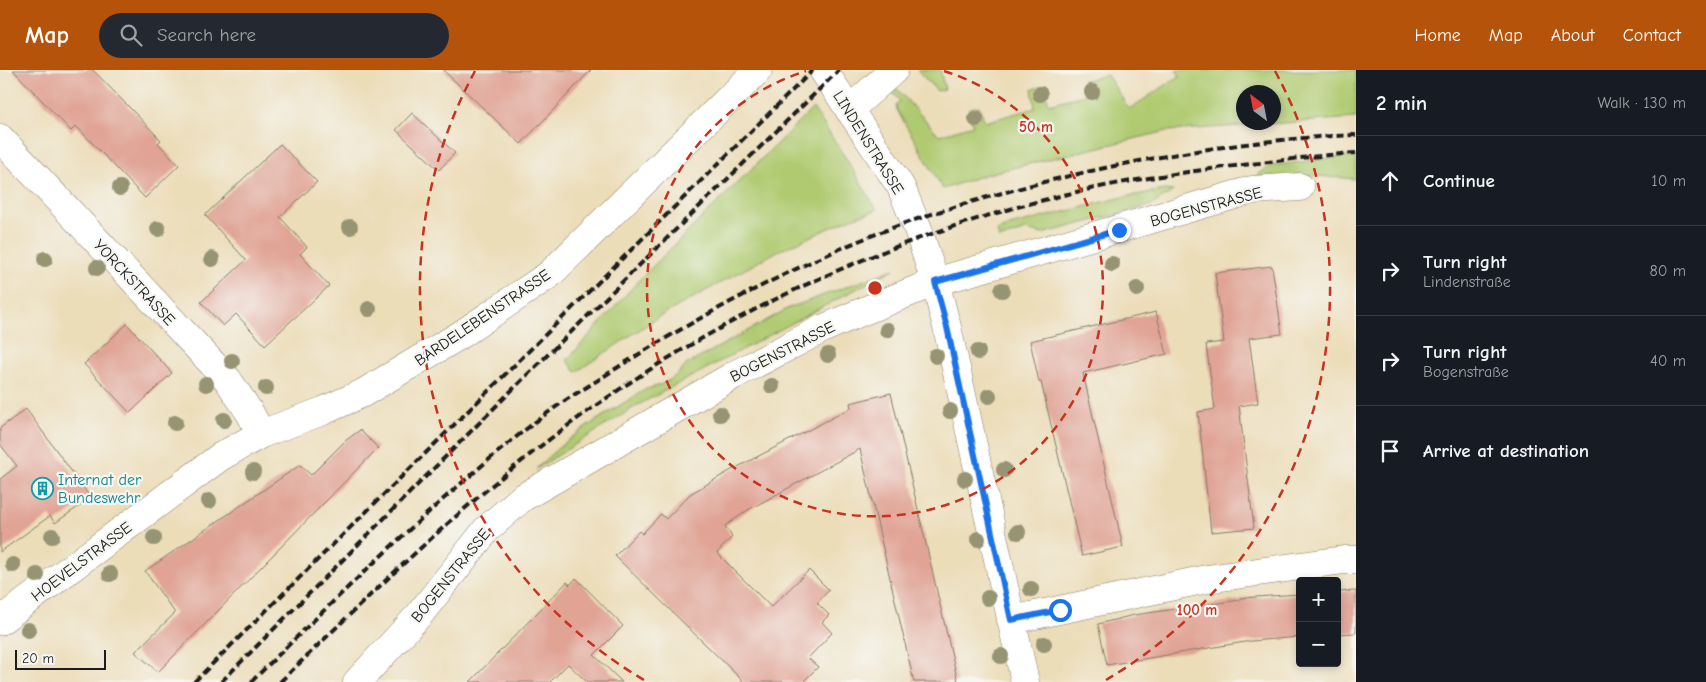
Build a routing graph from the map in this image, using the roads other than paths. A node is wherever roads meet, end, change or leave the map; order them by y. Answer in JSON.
{"nodes":[{"id":1,"x":758,"y":70,"type":"edge"},
{"id":2,"x":824,"y":70,"type":"edge"},
{"id":3,"x":894,"y":70,"type":"edge"},
{"id":4,"x":850,"y":110,"type":"junction"},
{"id":5,"x":0,"y":138,"type":"edge"},
{"id":6,"x":1300,"y":186,"type":"dead end"},
{"id":7,"x":935,"y":282,"type":"junction"},
{"id":8,"x":261,"y":434,"type":"junction"},
{"id":9,"x":1356,"y":560,"type":"edge"},
{"id":10,"x":1011,"y":620,"type":"junction"},
{"id":11,"x":0,"y":621,"type":"edge"},
{"id":12,"x":357,"y":682,"type":"edge"},
{"id":13,"x":1025,"y":682,"type":"edge"}],
"edges":[{"from":1,"to":8,"type":"street","name":"BARDELEBENSTRASSE"},
{"from":2,"to":4,"type":"street","name":"LINDENSTRASSE"},
{"from":3,"to":4,"type":"street"},
{"from":4,"to":7,"type":"street","name":"LINDENSTRASSE"},
{"from":5,"to":8,"type":"street","name":"YORCKSTRASSE"},
{"from":6,"to":7,"type":"street","name":"BOGENSTRASSE"},
{"from":7,"to":10,"type":"street","name":"LINDENSTRASSE"},
{"from":7,"to":12,"type":"street","name":"BOGENSTRASSE"},
{"from":8,"to":11,"type":"street","name":"HOEVELSTRASSE"},
{"from":9,"to":10,"type":"street"},
{"from":10,"to":13,"type":"street","name":"LINDENSTRASSE"}]}
